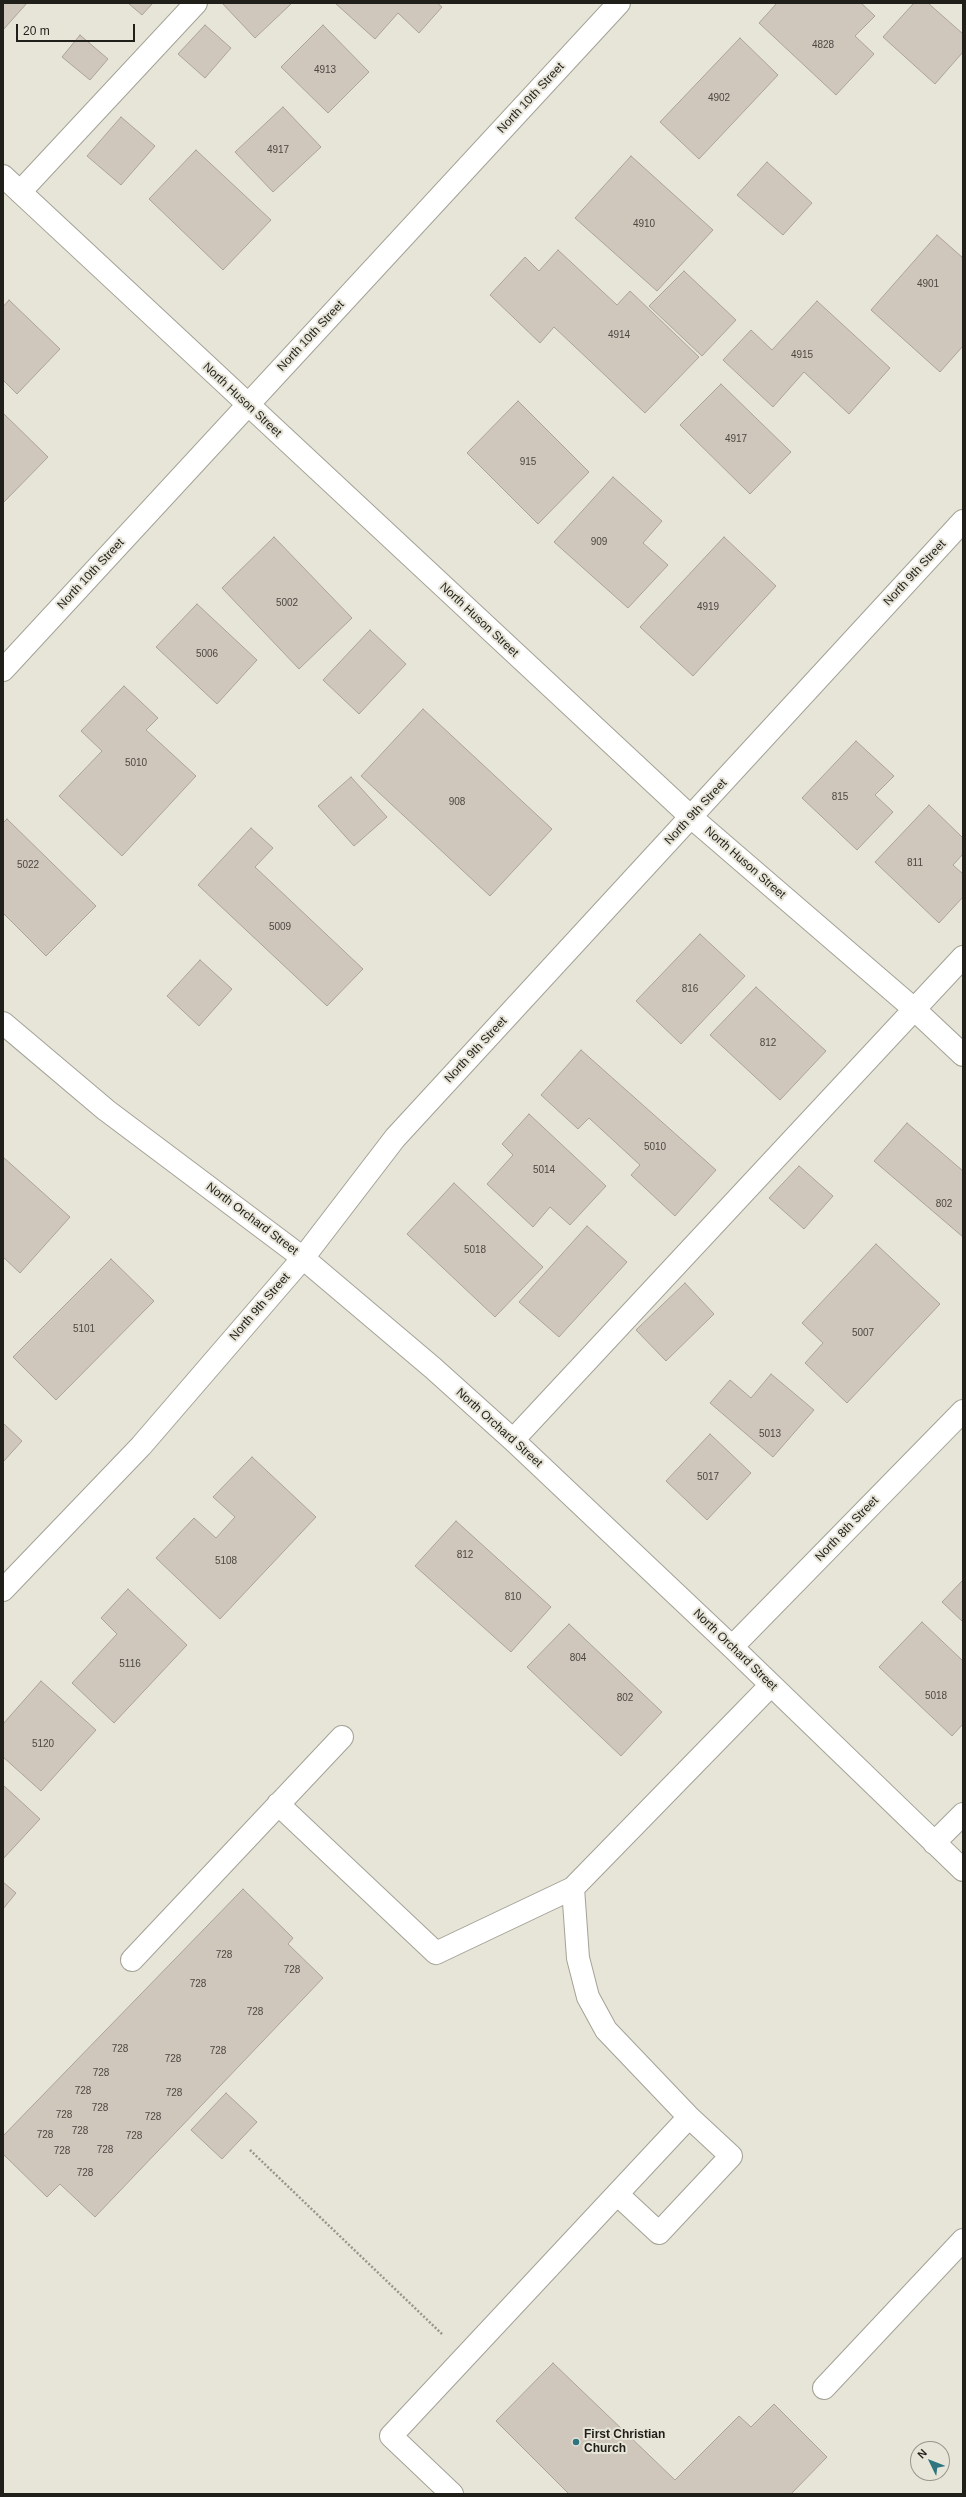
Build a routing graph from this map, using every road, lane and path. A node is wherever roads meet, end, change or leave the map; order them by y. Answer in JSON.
{"nodes":[{"id":1,"x":196,"y":3,"type":"edge"},
{"id":2,"x":619,"y":3,"type":"edge"},
{"id":3,"x":3,"y":176,"type":"edge"},
{"id":4,"x":20,"y":192,"type":"junction"},
{"id":5,"x":247,"y":405,"type":"junction"},
{"id":6,"x":963,"y":521,"type":"edge"},
{"id":7,"x":3,"y":670,"type":"edge"},
{"id":8,"x":691,"y":817,"type":"junction"},
{"id":9,"x":963,"y":956,"type":"edge"},
{"id":10,"x":914,"y":1009,"type":"junction"},
{"id":11,"x":3,"y":1023,"type":"edge"},
{"id":12,"x":963,"y":1055,"type":"edge"},
{"id":13,"x":303,"y":1258,"type":"junction"},
{"id":14,"x":963,"y":1411,"type":"edge"},
{"id":15,"x":513,"y":1440,"type":"junction"},
{"id":16,"x":3,"y":1590,"type":"edge"},
{"id":17,"x":732,"y":1646,"type":"junction"},
{"id":18,"x":771,"y":1685,"type":"junction"},
{"id":19,"x":342,"y":1737,"type":"dead end"},
{"id":20,"x":278,"y":1804,"type":"junction"},
{"id":21,"x":963,"y":1814,"type":"edge"},
{"id":22,"x":934,"y":1843,"type":"junction"},
{"id":23,"x":963,"y":1870,"type":"edge"},
{"id":24,"x":573,"y":1888,"type":"junction"},
{"id":25,"x":132,"y":1960,"type":"dead end"},
{"id":26,"x":689,"y":2117,"type":"junction"},
{"id":27,"x":250,"y":2150,"type":"dead end"},
{"id":28,"x":617,"y":2194,"type":"junction"},
{"id":29,"x":963,"y":2240,"type":"edge"},
{"id":30,"x":466,"y":2356,"type":"junction"},
{"id":31,"x":824,"y":2388,"type":"dead end"},
{"id":32,"x":452,"y":2494,"type":"edge"}],
"edges":[{"from":1,"to":4,"type":"street"},
{"from":2,"to":5,"type":"street","name":"North 10th Street"},
{"from":3,"to":4,"type":"street","name":"North Huson Street"},
{"from":4,"to":5,"type":"street","name":"North Huson Street"},
{"from":5,"to":7,"type":"street","name":"North 10th Street"},
{"from":5,"to":8,"type":"street","name":"North Huson Street"},
{"from":6,"to":8,"type":"street","name":"North 9th Street"},
{"from":8,"to":10,"type":"street","name":"North Huson Street"},
{"from":8,"to":13,"type":"street","name":"North 9th Street"},
{"from":9,"to":10,"type":"street"},
{"from":10,"to":12,"type":"street","name":"North Huson Street"},
{"from":10,"to":15,"type":"street"},
{"from":11,"to":13,"type":"street","name":"North Orchard Street"},
{"from":13,"to":15,"type":"street","name":"North Orchard Street"},
{"from":13,"to":16,"type":"street","name":"North 9th Street"},
{"from":14,"to":17,"type":"street","name":"North 8th Street"},
{"from":15,"to":17,"type":"street","name":"North Orchard Street"},
{"from":17,"to":18,"type":"street","name":"North Orchard Street"},
{"from":18,"to":22,"type":"street","name":"North Orchard Street"},
{"from":18,"to":24,"type":"street"},
{"from":19,"to":20,"type":"street"},
{"from":20,"to":24,"type":"street"},
{"from":20,"to":25,"type":"street"},
{"from":21,"to":22,"type":"street"},
{"from":22,"to":23,"type":"street","name":"North Orchard Street"},
{"from":24,"to":26,"type":"street"},
{"from":26,"to":28,"type":"street"},
{"from":26,"to":28,"type":"street"},
{"from":27,"to":30,"type":"path"},
{"from":28,"to":30,"type":"street"},
{"from":29,"to":31,"type":"street"},
{"from":30,"to":32,"type":"street"}]}
